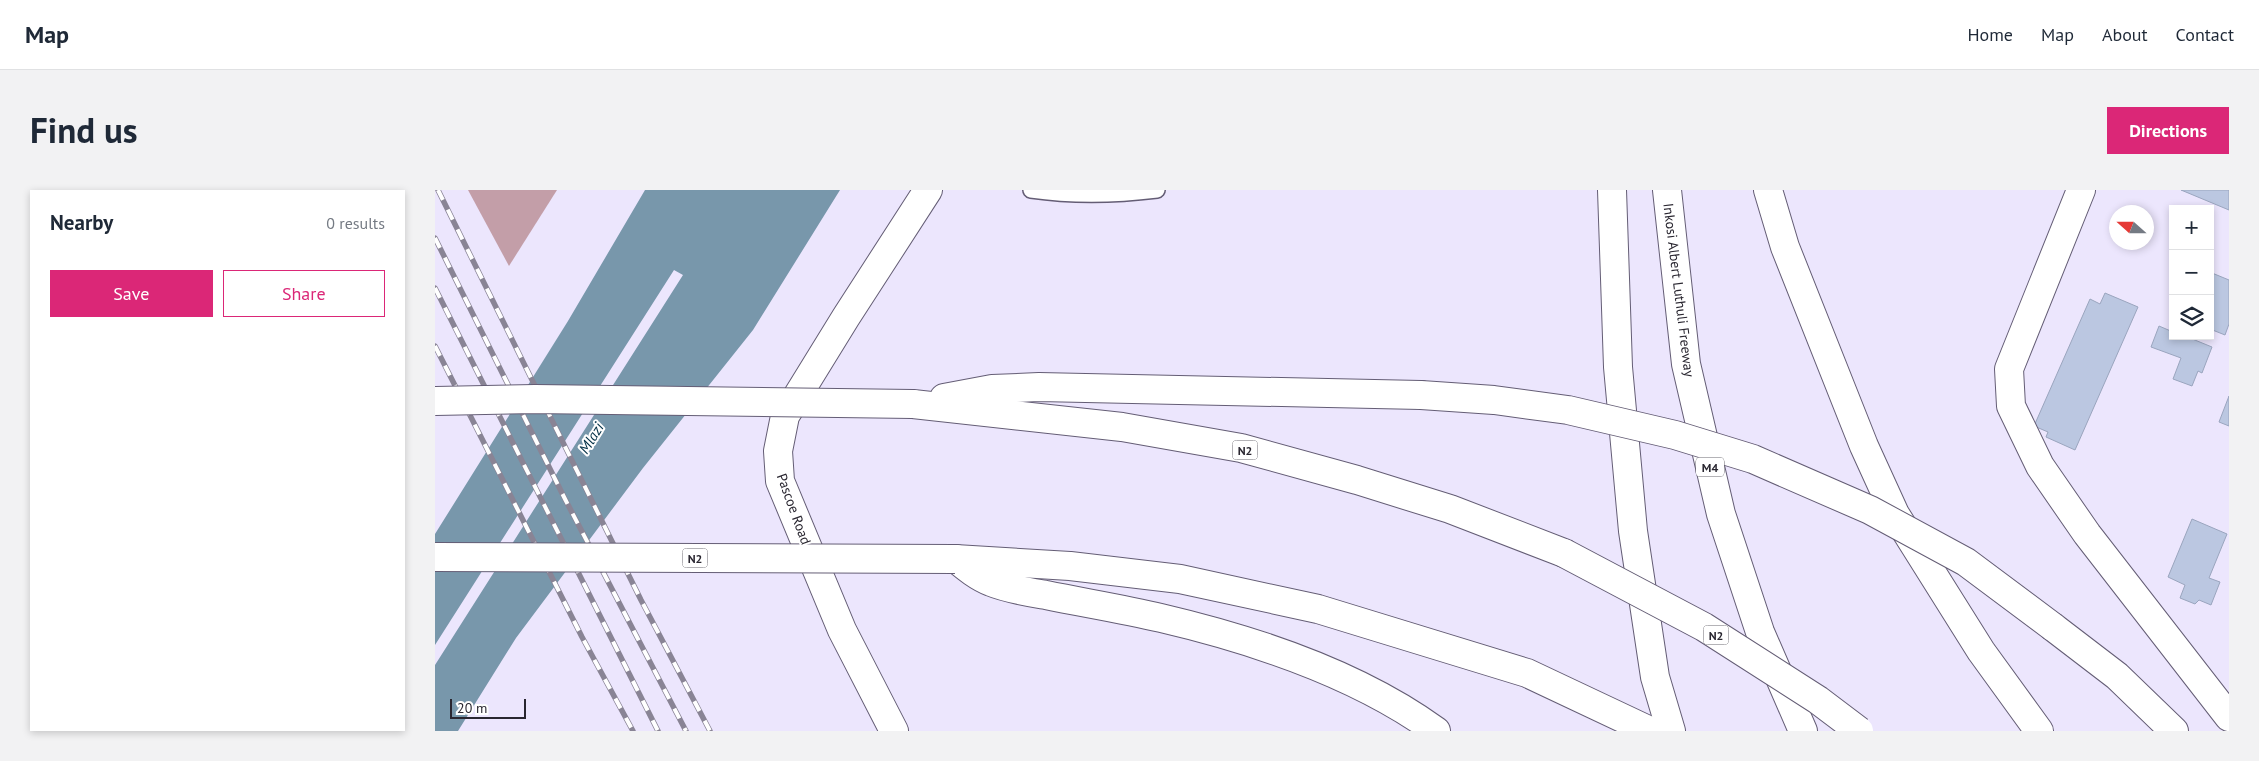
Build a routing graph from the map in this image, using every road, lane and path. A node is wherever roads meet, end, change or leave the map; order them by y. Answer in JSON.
{"nodes":[{"id":1,"x":928,"y":190,"type":"edge"},
{"id":2,"x":1031,"y":190,"type":"edge"},
{"id":3,"x":1157,"y":190,"type":"edge"},
{"id":4,"x":1612,"y":190,"type":"edge"},
{"id":5,"x":1667,"y":190,"type":"edge"},
{"id":6,"x":1768,"y":190,"type":"edge"},
{"id":7,"x":2081,"y":190,"type":"edge"},
{"id":8,"x":435,"y":401,"type":"edge"},
{"id":9,"x":913,"y":404,"type":"junction"},
{"id":10,"x":435,"y":557,"type":"edge"},
{"id":11,"x":955,"y":559,"type":"junction"},
{"id":12,"x":2229,"y":717,"type":"edge"},
{"id":13,"x":894,"y":731,"type":"edge"},
{"id":14,"x":1436,"y":731,"type":"edge"},
{"id":15,"x":1650,"y":731,"type":"edge"},
{"id":16,"x":1671,"y":731,"type":"edge"},
{"id":17,"x":1803,"y":731,"type":"edge"},
{"id":18,"x":1859,"y":731,"type":"edge"},
{"id":19,"x":2039,"y":731,"type":"edge"},
{"id":20,"x":2174,"y":731,"type":"edge"}],
"edges":[{"from":1,"to":13,"type":"main road","name":"Pascoe Road"},
{"from":2,"to":3,"type":"lane"},
{"from":4,"to":16,"type":"main road"},
{"from":5,"to":17,"type":"main road","name":"Inkosi Albert Luthuli Freeway","number":"M4"},
{"from":6,"to":19,"type":"main road"},
{"from":7,"to":12,"type":"main road"},
{"from":8,"to":9,"type":"main road","number":"N2","bridge":true},
{"from":9,"to":18,"type":"main road","number":"N2","bridge":true},
{"from":9,"to":20,"type":"main road","bridge":true},
{"from":10,"to":11,"type":"main road","number":"N2","bridge":true},
{"from":11,"to":14,"type":"main road"},
{"from":11,"to":15,"type":"main road","number":"N2"}]}
